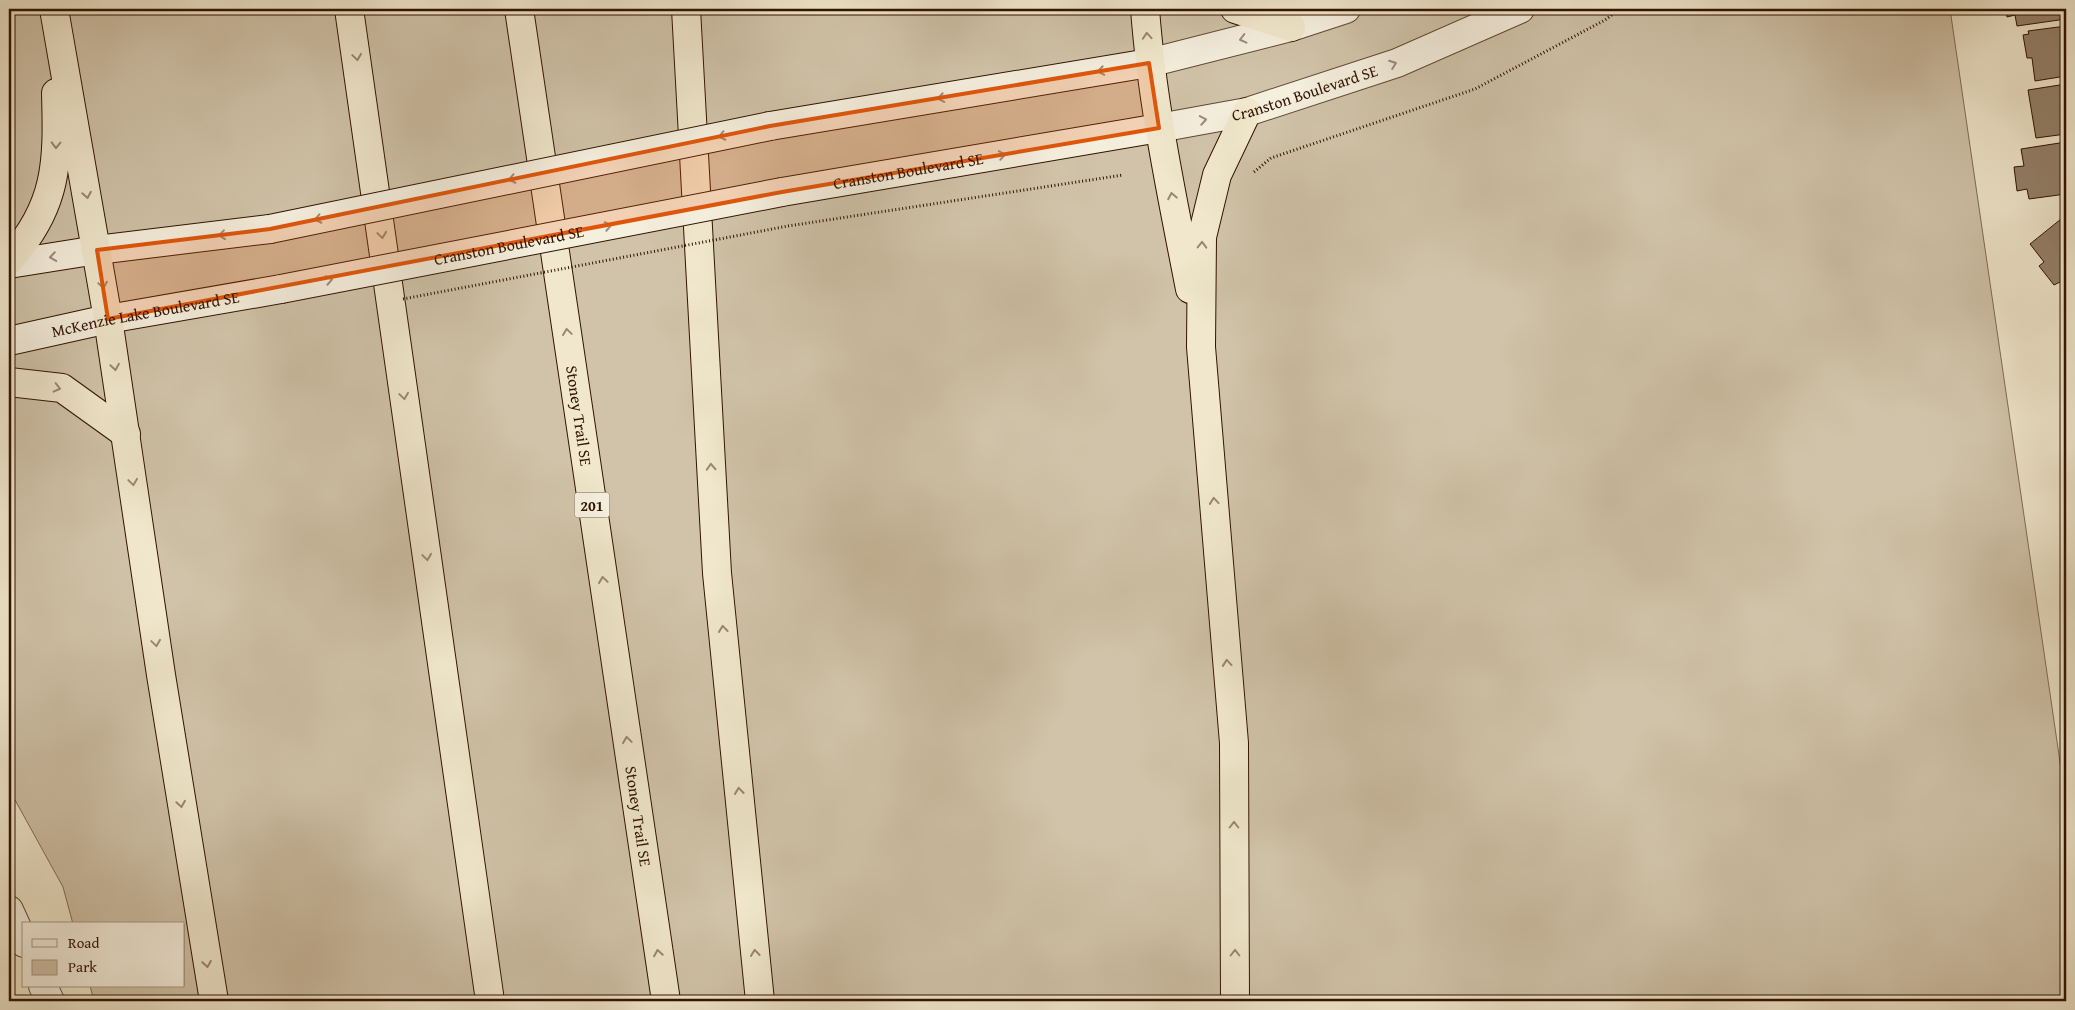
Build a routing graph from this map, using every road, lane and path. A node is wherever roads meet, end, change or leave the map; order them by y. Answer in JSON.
{"nodes":[{"id":1,"x":53,"y":9,"type":"edge"},
{"id":2,"x":349,"y":9,"type":"edge"},
{"id":3,"x":519,"y":9,"type":"edge"},
{"id":4,"x":686,"y":9,"type":"edge"},
{"id":5,"x":1145,"y":9,"type":"edge"},
{"id":6,"x":1235,"y":9,"type":"edge"},
{"id":7,"x":1346,"y":9,"type":"edge"},
{"id":8,"x":1520,"y":9,"type":"edge"},
{"id":9,"x":1620,"y":9,"type":"edge"},
{"id":10,"x":1291,"y":27,"type":"junction"},
{"id":11,"x":1149,"y":63,"type":"junction"},
{"id":12,"x":1247,"y":112,"type":"junction"},
{"id":13,"x":1159,"y":128,"type":"junction"},
{"id":14,"x":1123,"y":175,"type":"dead end"},
{"id":15,"x":1247,"y":177,"type":"dead end"},
{"id":16,"x":97,"y":250,"type":"junction"},
{"id":17,"x":9,"y":260,"type":"edge"},
{"id":18,"x":9,"y":264,"type":"edge"},
{"id":19,"x":281,"y":289,"type":"joint"},
{"id":20,"x":402,"y":299,"type":"dead end"},
{"id":21,"x":108,"y":319,"type":"junction"},
{"id":22,"x":9,"y":341,"type":"edge"},
{"id":23,"x":1201,"y":346,"type":"junction"},
{"id":24,"x":9,"y":382,"type":"edge"},
{"id":25,"x":126,"y":434,"type":"junction"},
{"id":26,"x":9,"y":910,"type":"edge"},
{"id":27,"x":22,"y":939,"type":"edge"},
{"id":28,"x":44,"y":988,"type":"edge"},
{"id":29,"x":50,"y":1001,"type":"edge"},
{"id":30,"x":214,"y":1001,"type":"edge"},
{"id":31,"x":490,"y":1001,"type":"edge"},
{"id":32,"x":666,"y":1001,"type":"edge"},
{"id":33,"x":760,"y":1001,"type":"edge"},
{"id":34,"x":1235,"y":1001,"type":"edge"}],
"edges":[{"from":1,"to":16,"type":"highway","one_way":true},
{"from":1,"to":17,"type":"highway","one_way":true},
{"from":2,"to":31,"type":"highway","one_way":true},
{"from":32,"to":3,"type":"highway","name":"Stoney Trail SE","number":"201","one_way":true},
{"from":33,"to":4,"type":"highway","one_way":true},
{"from":11,"to":5,"type":"highway","one_way":true},
{"from":6,"to":10,"type":"highway"},
{"from":7,"to":10,"type":"main road"},
{"from":12,"to":8,"type":"main road","name":"Cranston Boulevard SE","one_way":true},
{"from":9,"to":15,"type":"path"},
{"from":10,"to":11,"type":"main road","one_way":true},
{"from":11,"to":13,"type":"highway"},
{"from":11,"to":16,"type":"main road","one_way":true,"bridge":true},
{"from":13,"to":12,"type":"main road","name":"Cranston Boulevard SE","one_way":true},
{"from":23,"to":12,"type":"highway","one_way":true},
{"from":19,"to":13,"type":"main road","name":"Cranston Boulevard SE","one_way":true,"bridge":true},
{"from":23,"to":13,"type":"highway","one_way":true},
{"from":14,"to":20,"type":"path","bridge":true},
{"from":16,"to":18,"type":"main road","one_way":true},
{"from":16,"to":21,"type":"highway","one_way":true},
{"from":19,"to":21,"type":"main road","name":"McKenzie Lake Boulevard SE"},
{"from":21,"to":22,"type":"main road","name":"McKenzie Lake Boulevard SE"},
{"from":21,"to":25,"type":"highway","one_way":true},
{"from":34,"to":23,"type":"highway","one_way":true},
{"from":24,"to":25,"type":"highway","one_way":true},
{"from":25,"to":30,"type":"highway","one_way":true},
{"from":26,"to":27,"type":"main road"},
{"from":28,"to":29,"type":"main road"}]}
